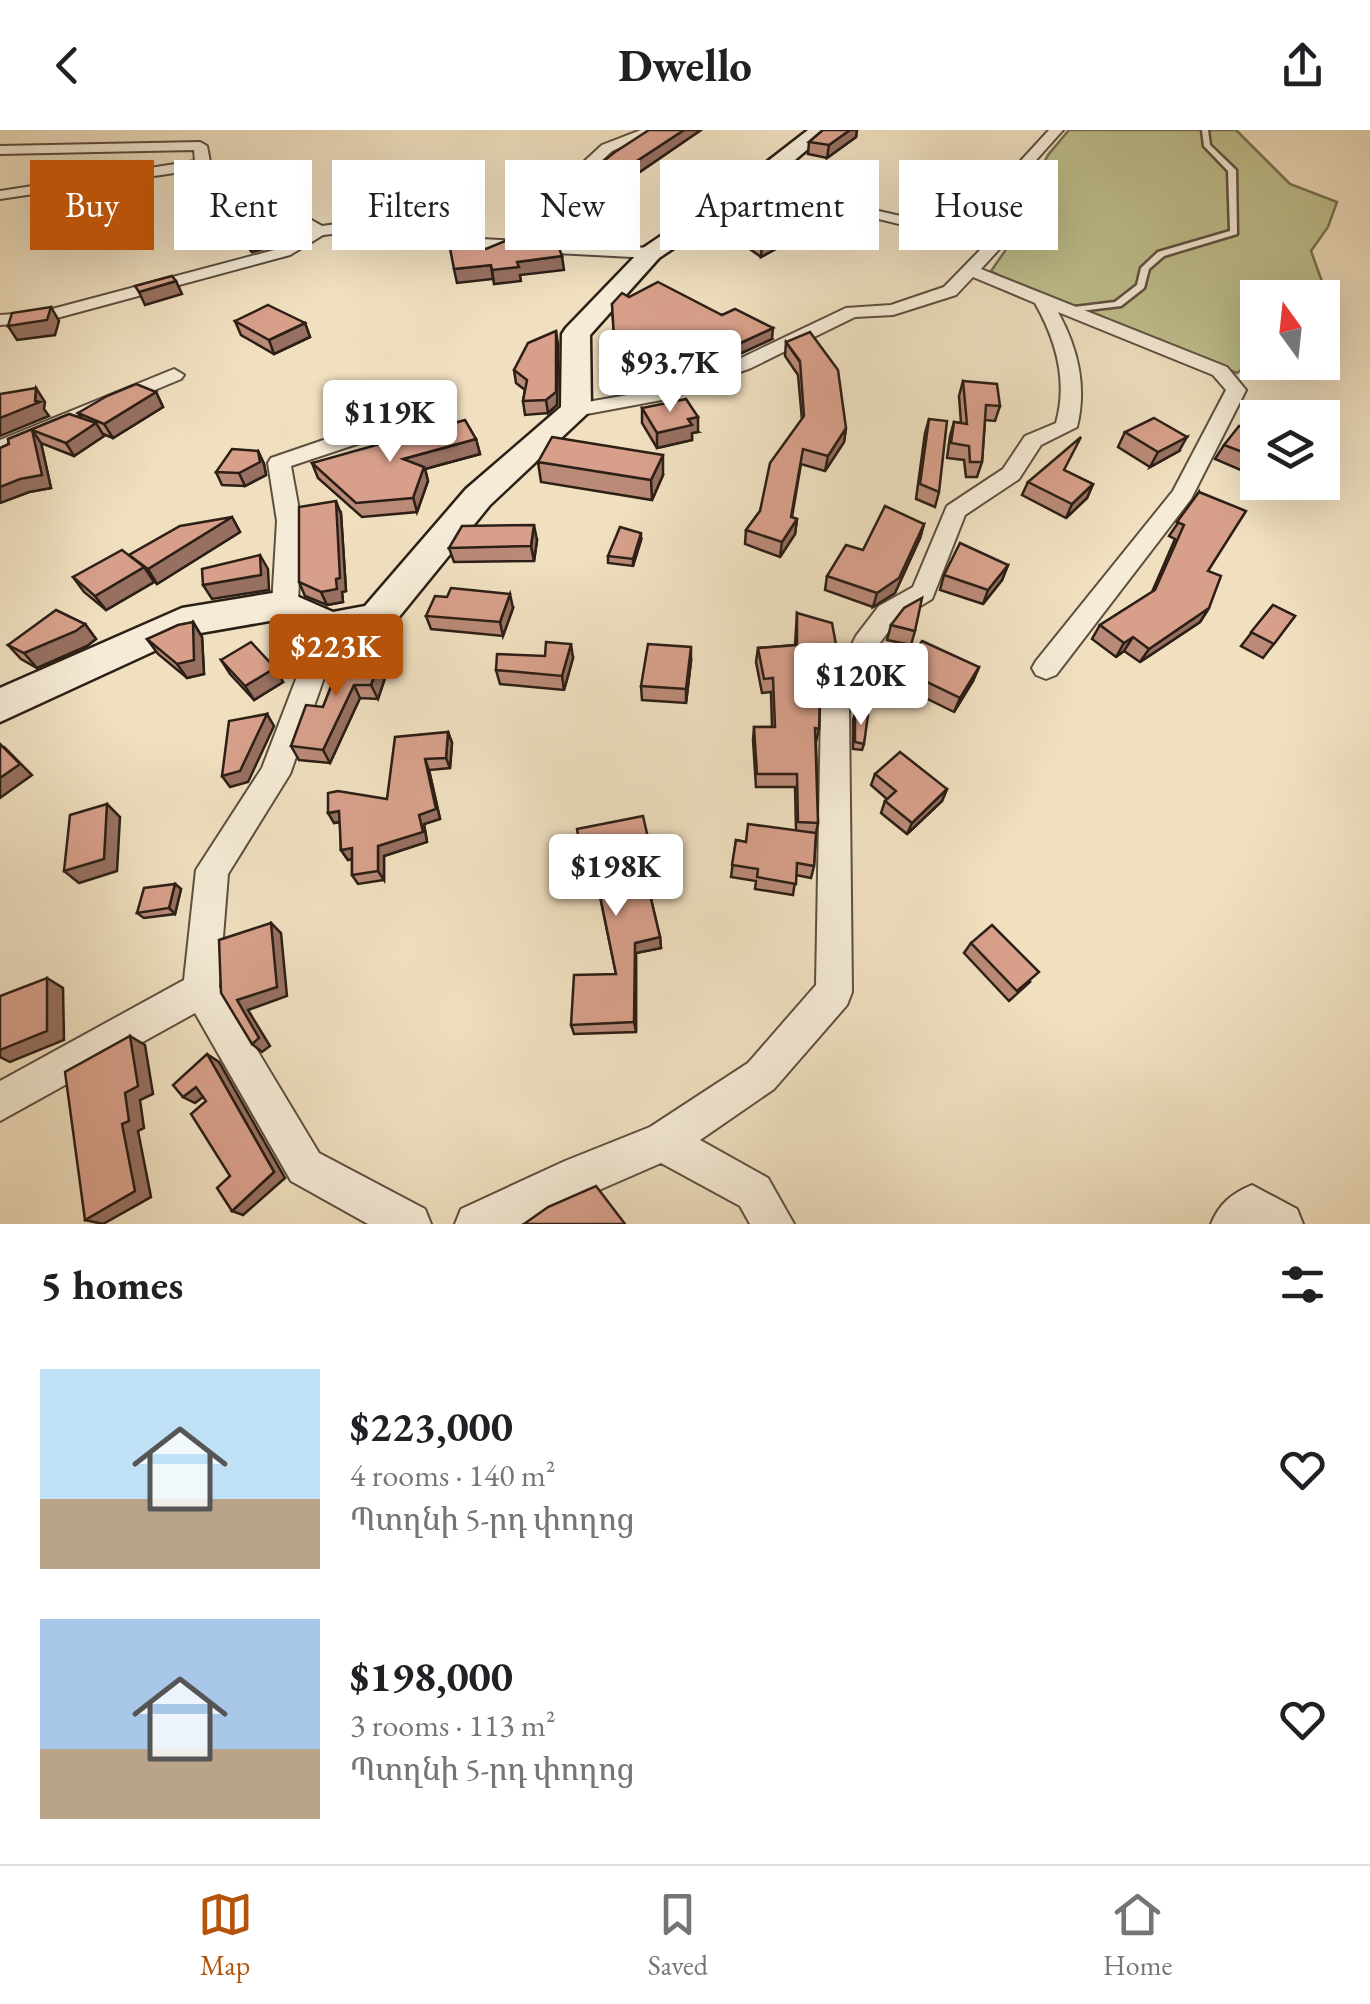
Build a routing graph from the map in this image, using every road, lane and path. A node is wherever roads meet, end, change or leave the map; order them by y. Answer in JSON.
{"nodes":[{"id":1,"x":201,"y":130,"type":"edge"},
{"id":2,"x":653,"y":130,"type":"edge"},
{"id":3,"x":820,"y":130,"type":"edge"},
{"id":4,"x":1056,"y":130,"type":"edge"},
{"id":5,"x":1205,"y":130,"type":"edge"},
{"id":6,"x":200,"y":146,"type":"junction"},
{"id":7,"x":0,"y":150,"type":"edge"},
{"id":8,"x":203,"y":160,"type":"edge"},
{"id":9,"x":594,"y":160,"type":"edge"},
{"id":10,"x":782,"y":160,"type":"edge"},
{"id":11,"x":1028,"y":160,"type":"edge"},
{"id":12,"x":174,"y":169,"type":"edge"},
{"id":13,"x":0,"y":195,"type":"edge"},
{"id":14,"x":312,"y":227,"type":"edge"},
{"id":15,"x":319,"y":231,"type":"junction"},
{"id":16,"x":660,"y":247,"type":"edge"},
{"id":17,"x":990,"y":250,"type":"edge"},
{"id":18,"x":651,"y":253,"type":"junction"},
{"id":19,"x":972,"y":271,"type":"junction"},
{"id":20,"x":1054,"y":306,"type":"junction"},
{"id":21,"x":0,"y":320,"type":"edge"},
{"id":22,"x":174,"y":375,"type":"dead end"},
{"id":23,"x":576,"y":410,"type":"junction"},
{"id":24,"x":394,"y":417,"type":"dead end"},
{"id":25,"x":0,"y":448,"type":"edge"},
{"id":26,"x":285,"y":606,"type":"junction"},
{"id":27,"x":329,"y":627,"type":"junction"},
{"id":28,"x":1046,"y":668,"type":"dead end"},
{"id":29,"x":0,"y":706,"type":"edge"},
{"id":30,"x":201,"y":990,"type":"junction"},
{"id":31,"x":0,"y":1102,"type":"edge"},
{"id":32,"x":663,"y":1142,"type":"junction"},
{"id":33,"x":392,"y":1221,"type":"edge"},
{"id":34,"x":476,"y":1224,"type":"edge"},
{"id":35,"x":773,"y":1224,"type":"edge"},
{"id":36,"x":1232,"y":1224,"type":"edge"},
{"id":37,"x":1282,"y":1224,"type":"edge"}],
"edges":[{"from":1,"to":6,"type":"street"},
{"from":2,"to":9,"type":"street"},
{"from":3,"to":10,"type":"street"},
{"from":4,"to":11,"type":"street"},
{"from":5,"to":20,"type":"lane"},
{"from":6,"to":7,"type":"street"},
{"from":6,"to":8,"type":"street"},
{"from":12,"to":13,"type":"street"},
{"from":14,"to":15,"type":"street"},
{"from":15,"to":18,"type":"street"},
{"from":15,"to":21,"type":"street"},
{"from":16,"to":18,"type":"street"},
{"from":17,"to":19,"type":"street"},
{"from":18,"to":23,"type":"street"},
{"from":19,"to":20,"type":"street"},
{"from":19,"to":23,"type":"street"},
{"from":20,"to":28,"type":"street"},
{"from":20,"to":32,"type":"street"},
{"from":22,"to":25,"type":"street"},
{"from":23,"to":27,"type":"street"},
{"from":24,"to":26,"type":"street"},
{"from":26,"to":27,"type":"street"},
{"from":26,"to":29,"type":"street"},
{"from":27,"to":30,"type":"street"},
{"from":30,"to":31,"type":"street"},
{"from":30,"to":33,"type":"street"},
{"from":32,"to":34,"type":"street"},
{"from":32,"to":35,"type":"street"},
{"from":36,"to":37,"type":"street"}]}
